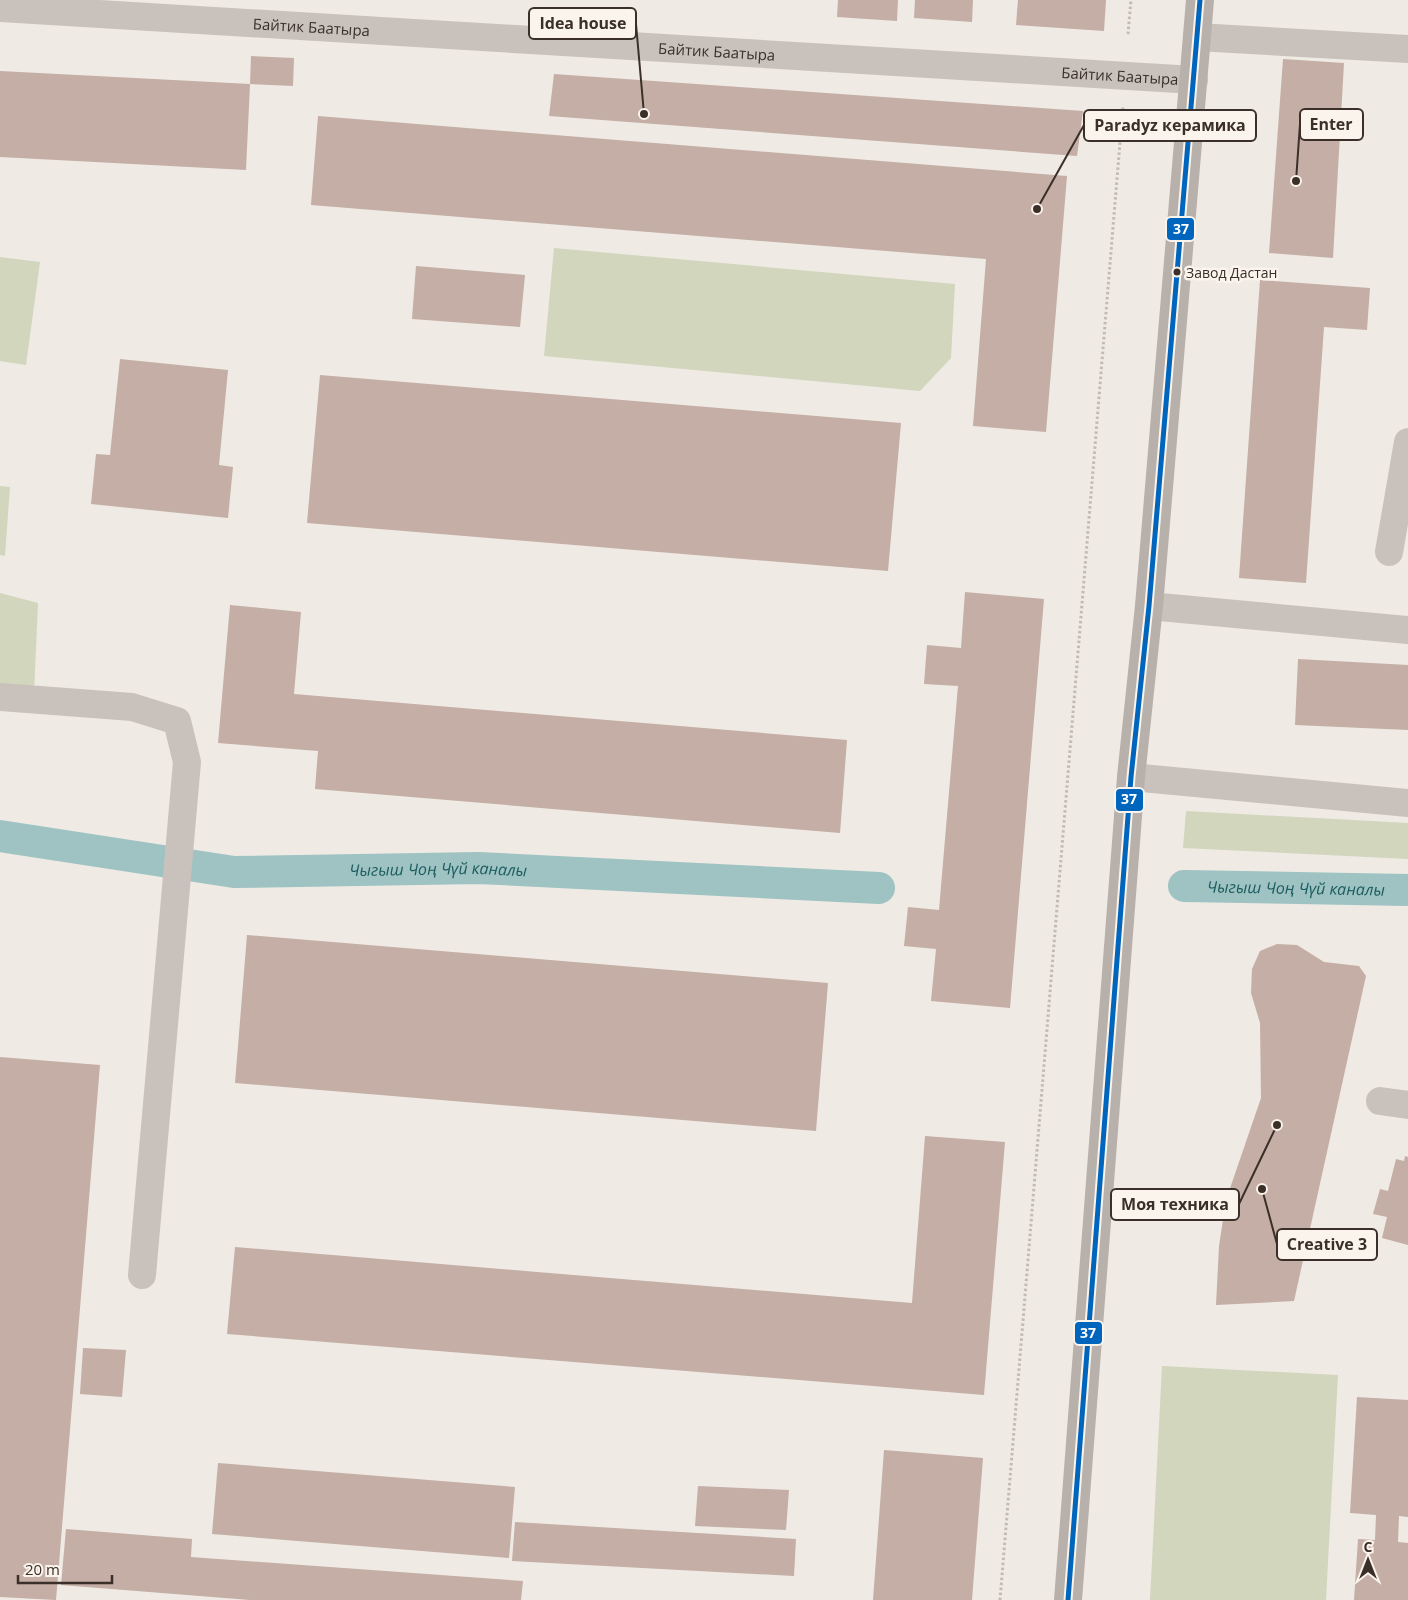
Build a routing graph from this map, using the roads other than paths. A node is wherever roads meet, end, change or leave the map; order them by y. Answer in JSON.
{"nodes":[{"id":1,"x":1200,"y":0,"type":"edge"},
{"id":2,"x":0,"y":8,"type":"edge"},
{"id":3,"x":147,"y":9,"type":"edge"},
{"id":4,"x":1197,"y":38,"type":"junction"},
{"id":5,"x":1408,"y":49,"type":"edge"},
{"id":6,"x":1194,"y":80,"type":"junction"},
{"id":7,"x":1408,"y":442,"type":"edge"},
{"id":8,"x":1389,"y":552,"type":"dead end"},
{"id":9,"x":1149,"y":606,"type":"junction"},
{"id":10,"x":1408,"y":630,"type":"edge"},
{"id":11,"x":0,"y":697,"type":"edge"},
{"id":12,"x":1131,"y":777,"type":"junction"},
{"id":13,"x":1408,"y":803,"type":"edge"},
{"id":14,"x":1380,"y":1101,"type":"dead end"},
{"id":15,"x":1408,"y":1105,"type":"edge"},
{"id":16,"x":142,"y":1275,"type":"dead end"},
{"id":17,"x":1068,"y":1600,"type":"edge"}],
"edges":[{"from":1,"to":4,"type":"main road"},
{"from":2,"to":3,"type":"street","name":"Байтик Баатыра"},
{"from":3,"to":6,"type":"street","name":"Байтик Баатыра"},
{"from":4,"to":5,"type":"street"},
{"from":4,"to":6,"type":"main road"},
{"from":6,"to":9,"type":"main road"},
{"from":7,"to":8,"type":"street"},
{"from":9,"to":10,"type":"street"},
{"from":9,"to":12,"type":"main road"},
{"from":11,"to":16,"type":"street"},
{"from":12,"to":13,"type":"street"},
{"from":12,"to":17,"type":"main road"},
{"from":14,"to":15,"type":"street"}]}
